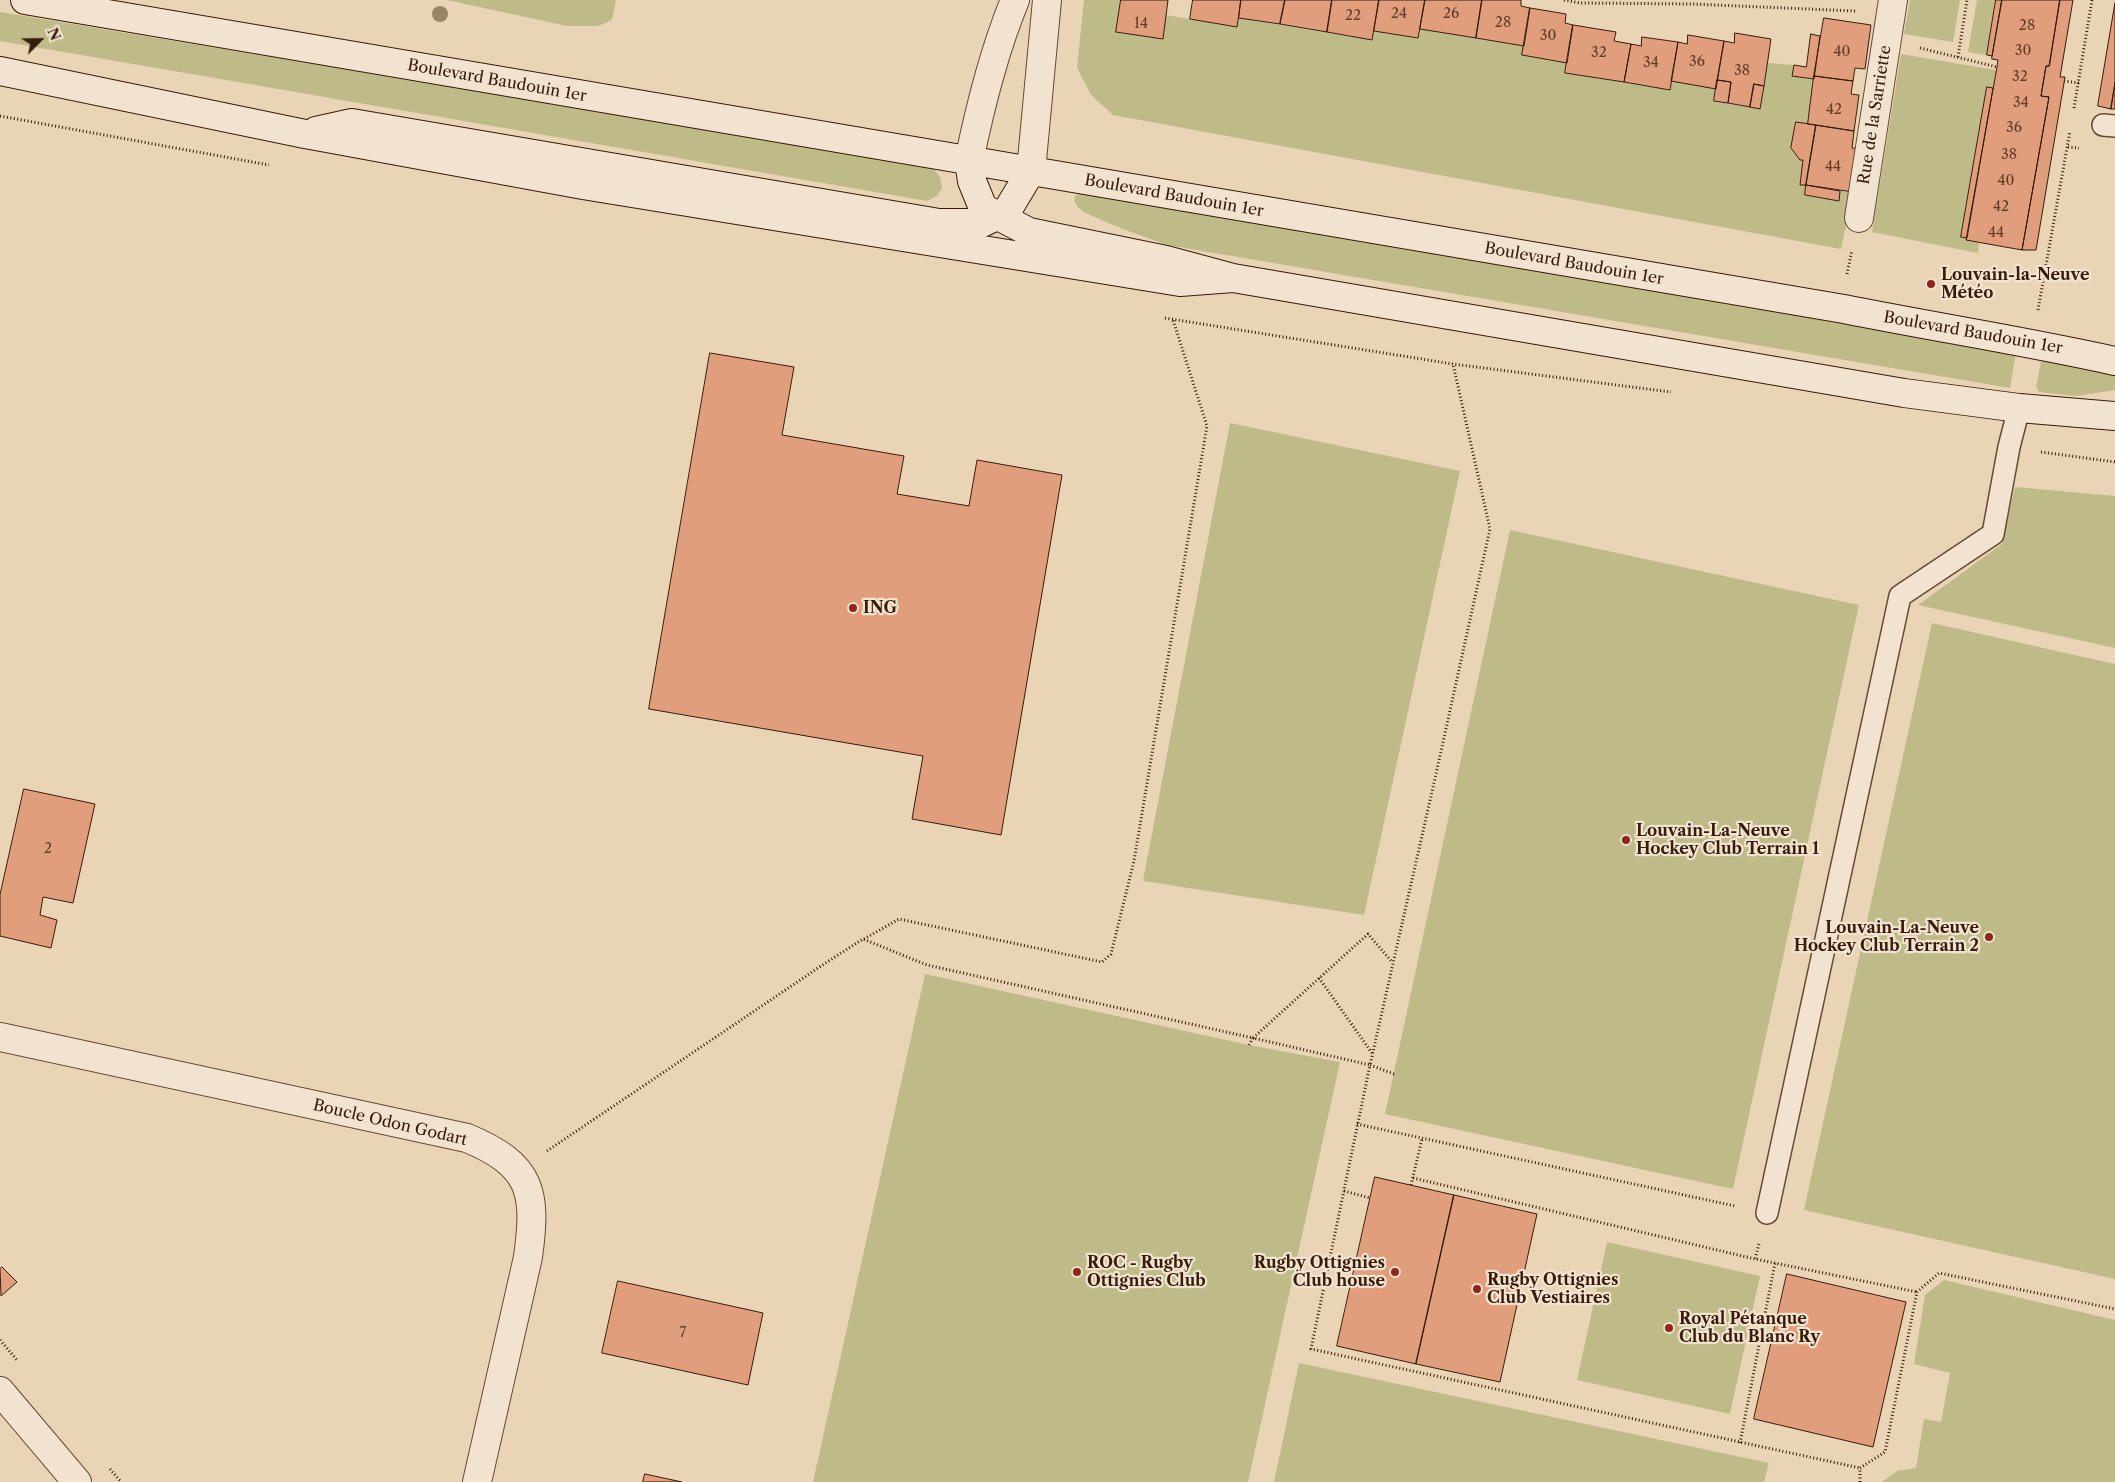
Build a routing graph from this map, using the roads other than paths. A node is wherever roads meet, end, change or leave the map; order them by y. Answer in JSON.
{"nodes":[{"id":1,"x":25,"y":0,"type":"edge"},
{"id":2,"x":1015,"y":0,"type":"edge"},
{"id":3,"x":1047,"y":0,"type":"edge"},
{"id":4,"x":1892,"y":6,"type":"edge"},
{"id":5,"x":0,"y":71,"type":"edge"},
{"id":6,"x":305,"y":134,"type":"junction"},
{"id":7,"x":969,"y":161,"type":"junction"},
{"id":8,"x":1032,"y":171,"type":"junction"},
{"id":9,"x":997,"y":216,"type":"junction"},
{"id":10,"x":1859,"y":218,"type":"dead end"},
{"id":11,"x":1232,"y":278,"type":"junction"},
{"id":12,"x":2115,"y":361,"type":"edge"},
{"id":13,"x":2020,"y":408,"type":"junction"},
{"id":14,"x":2115,"y":416,"type":"edge"},
{"id":15,"x":0,"y":1037,"type":"edge"},
{"id":16,"x":1767,"y":1213,"type":"road end"},
{"id":17,"x":0,"y":1391,"type":"edge"},
{"id":18,"x":77,"y":1482,"type":"edge"},
{"id":19,"x":477,"y":1482,"type":"edge"}],
"edges":[{"from":1,"to":7,"type":"main road","name":"Boulevard Baudouin 1er"},
{"from":2,"to":7,"type":"main road"},
{"from":3,"to":8,"type":"main road"},
{"from":4,"to":10,"type":"main road","name":"Rue de la Sarriette"},
{"from":5,"to":6,"type":"main road"},
{"from":6,"to":9,"type":"main road"},
{"from":6,"to":11,"type":"main road"},
{"from":7,"to":8,"type":"main road","name":"Boulevard Baudouin 1er"},
{"from":7,"to":9,"type":"main road"},
{"from":8,"to":9,"type":"main road"},
{"from":8,"to":12,"type":"main road","name":"Boulevard Baudouin 1er"},
{"from":9,"to":11,"type":"main road"},
{"from":11,"to":13,"type":"main road"},
{"from":13,"to":14,"type":"main road"},
{"from":13,"to":16,"type":"lane"},
{"from":15,"to":19,"type":"main road","name":"Boucle Odon Godart"},
{"from":17,"to":18,"type":"main road"}]}
